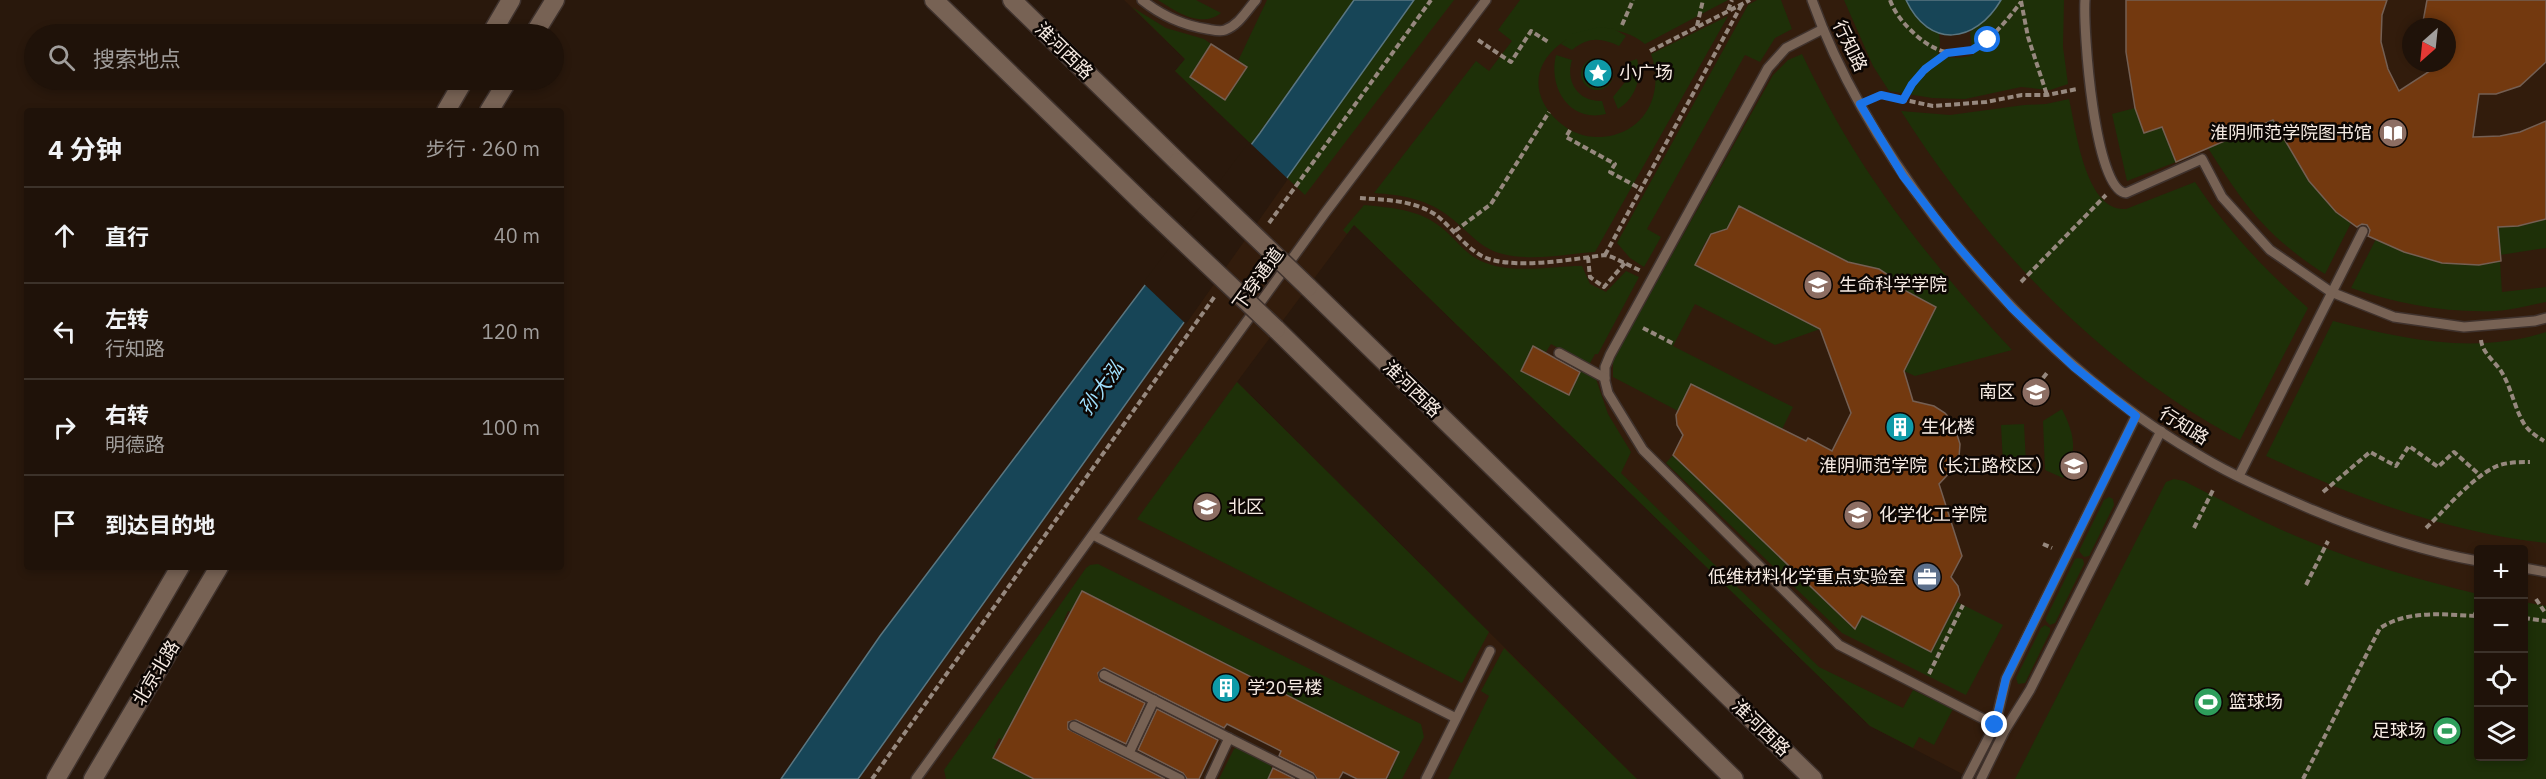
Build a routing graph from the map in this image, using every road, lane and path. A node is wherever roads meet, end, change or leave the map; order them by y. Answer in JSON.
{"nodes":[{"id":1,"x":511,"y":0,"type":"edge"},
{"id":2,"x":555,"y":0,"type":"edge"},
{"id":3,"x":934,"y":0,"type":"edge"},
{"id":4,"x":1011,"y":0,"type":"edge"},
{"id":5,"x":1142,"y":0,"type":"edge"},
{"id":6,"x":1256,"y":0,"type":"edge"},
{"id":7,"x":1431,"y":0,"type":"edge"},
{"id":8,"x":1486,"y":0,"type":"edge"},
{"id":9,"x":1633,"y":0,"type":"edge"},
{"id":10,"x":1703,"y":0,"type":"edge"},
{"id":11,"x":1732,"y":0,"type":"edge"},
{"id":12,"x":1750,"y":0,"type":"edge"},
{"id":13,"x":1812,"y":0,"type":"edge"},
{"id":14,"x":1890,"y":0,"type":"edge"},
{"id":15,"x":2085,"y":0,"type":"edge"},
{"id":16,"x":2021,"y":1,"type":"edge"},
{"id":17,"x":1742,"y":4,"type":"junction"},
{"id":18,"x":1727,"y":12,"type":"junction"},
{"id":19,"x":497,"y":24,"type":"edge"},
{"id":20,"x":540,"y":24,"type":"edge"},
{"id":21,"x":1622,"y":25,"type":"dead end"},
{"id":22,"x":1697,"y":27,"type":"junction"},
{"id":23,"x":1822,"y":29,"type":"junction"},
{"id":24,"x":1478,"y":40,"type":"dead end"},
{"id":25,"x":1550,"y":43,"type":"dead end"},
{"id":26,"x":1650,"y":51,"type":"dead end"},
{"id":27,"x":1947,"y":53,"type":"junction"},
{"id":28,"x":2089,"y":86,"type":"junction"},
{"id":29,"x":459,"y":90,"type":"edge"},
{"id":30,"x":502,"y":90,"type":"edge"},
{"id":31,"x":2047,"y":95,"type":"junction"},
{"id":32,"x":1903,"y":100,"type":"junction"},
{"id":33,"x":1860,"y":104,"type":"junction"},
{"id":34,"x":448,"y":108,"type":"edge"},
{"id":35,"x":491,"y":108,"type":"edge"},
{"id":36,"x":1549,"y":112,"type":"dead end"},
{"id":37,"x":1570,"y":130,"type":"dead end"},
{"id":38,"x":2114,"y":185,"type":"junction"},
{"id":39,"x":1641,"y":189,"type":"junction"},
{"id":40,"x":1360,"y":198,"type":"dead end"},
{"id":41,"x":1265,"y":229,"type":"dead end"},
{"id":42,"x":1455,"y":231,"type":"junction"},
{"id":43,"x":2363,"y":231,"type":"dead end"},
{"id":44,"x":1605,"y":255,"type":"junction"},
{"id":45,"x":1588,"y":257,"type":"junction"},
{"id":46,"x":1626,"y":263,"type":"junction"},
{"id":47,"x":1653,"y":277,"type":"junction"},
{"id":48,"x":2021,"y":282,"type":"dead end"},
{"id":49,"x":2331,"y":292,"type":"junction"},
{"id":50,"x":1215,"y":296,"type":"dead end"},
{"id":51,"x":2546,"y":318,"type":"edge"},
{"id":52,"x":1628,"y":321,"type":"junction"},
{"id":53,"x":2480,"y":326,"type":"junction"},
{"id":54,"x":1674,"y":344,"type":"dead end"},
{"id":55,"x":1559,"y":353,"type":"dead end"},
{"id":56,"x":2047,"y":373,"type":"dead end"},
{"id":57,"x":1605,"y":378,"type":"junction"},
{"id":58,"x":2043,"y":378,"type":"dead end"},
{"id":59,"x":2136,"y":416,"type":"junction"},
{"id":60,"x":2161,"y":431,"type":"junction"},
{"id":61,"x":2544,"y":441,"type":"dead end"},
{"id":62,"x":2530,"y":462,"type":"dead end"},
{"id":63,"x":2239,"y":476,"type":"junction"},
{"id":64,"x":2482,"y":477,"type":"junction"},
{"id":65,"x":2213,"y":490,"type":"dead end"},
{"id":66,"x":2323,"y":492,"type":"dead end"},
{"id":67,"x":2193,"y":528,"type":"dead end"},
{"id":68,"x":2426,"y":528,"type":"dead end"},
{"id":69,"x":1093,"y":534,"type":"junction"},
{"id":70,"x":2328,"y":542,"type":"dead end"},
{"id":71,"x":2043,"y":544,"type":"dead end"},
{"id":72,"x":2052,"y":548,"type":"dead end"},
{"id":73,"x":2474,"y":560,"type":"edge"},
{"id":74,"x":2528,"y":569,"type":"edge"},
{"id":75,"x":178,"y":570,"type":"edge"},
{"id":76,"x":217,"y":570,"type":"edge"},
{"id":77,"x":2546,"y":572,"type":"edge"},
{"id":78,"x":2306,"y":585,"type":"dead end"},
{"id":79,"x":2536,"y":599,"type":"dead end"},
{"id":80,"x":1963,"y":605,"type":"dead end"},
{"id":81,"x":2546,"y":614,"type":"edge"},
{"id":82,"x":2474,"y":616,"type":"edge"},
{"id":83,"x":2528,"y":619,"type":"edge"},
{"id":84,"x":2546,"y":621,"type":"edge"},
{"id":85,"x":1490,"y":651,"type":"dead end"},
{"id":86,"x":1104,"y":675,"type":"dead end"},
{"id":87,"x":1923,"y":688,"type":"junction"},
{"id":88,"x":1154,"y":700,"type":"junction"},
{"id":89,"x":1456,"y":718,"type":"junction"},
{"id":90,"x":1995,"y":725,"type":"junction"},
{"id":91,"x":1074,"y":726,"type":"dead end"},
{"id":92,"x":2005,"y":730,"type":"junction"},
{"id":93,"x":1229,"y":738,"type":"junction"},
{"id":94,"x":1129,"y":753,"type":"junction"},
{"id":95,"x":56,"y":779,"type":"edge"},
{"id":96,"x":93,"y":779,"type":"edge"},
{"id":97,"x":872,"y":779,"type":"edge"},
{"id":98,"x":916,"y":779,"type":"edge"},
{"id":99,"x":1180,"y":779,"type":"edge"},
{"id":100,"x":1210,"y":779,"type":"edge"},
{"id":101,"x":1310,"y":779,"type":"edge"},
{"id":102,"x":1426,"y":779,"type":"edge"},
{"id":103,"x":1734,"y":779,"type":"edge"},
{"id":104,"x":1813,"y":779,"type":"edge"},
{"id":105,"x":1967,"y":779,"type":"edge"},
{"id":106,"x":1981,"y":779,"type":"edge"},
{"id":107,"x":2303,"y":779,"type":"edge"}],
"edges":[{"from":1,"to":19,"type":"main road"},
{"from":2,"to":20,"type":"main road"},
{"from":3,"to":103,"type":"main road","bridge":true},
{"from":4,"to":104,"type":"main road","name":"淮河西路","bridge":true},
{"from":5,"to":6,"type":"lane"},
{"from":7,"to":41,"type":"path"},
{"from":8,"to":69,"type":"lane","name":"下穿通道"},
{"from":9,"to":21,"type":"path"},
{"from":10,"to":22,"type":"path"},
{"from":11,"to":18,"type":"path"},
{"from":12,"to":17,"type":"path"},
{"from":13,"to":23,"type":"lane","name":"行知路"},
{"from":14,"to":27,"type":"path"},
{"from":15,"to":28,"type":"lane"},
{"from":16,"to":27,"type":"path"},
{"from":16,"to":31,"type":"path"},
{"from":17,"to":18,"type":"path"},
{"from":17,"to":39,"type":"path"},
{"from":18,"to":22,"type":"path"},
{"from":22,"to":26,"type":"path"},
{"from":23,"to":33,"type":"lane","name":"行知路"},
{"from":23,"to":47,"type":"lane"},
{"from":24,"to":25,"type":"path"},
{"from":27,"to":32,"type":"path"},
{"from":28,"to":31,"type":"path"},
{"from":28,"to":38,"type":"lane"},
{"from":29,"to":34,"type":"main road"},
{"from":30,"to":35,"type":"main road"},
{"from":31,"to":32,"type":"path"},
{"from":32,"to":33,"type":"path"},
{"from":33,"to":59,"type":"lane","name":"行知路"},
{"from":36,"to":42,"type":"path"},
{"from":37,"to":39,"type":"path"},
{"from":38,"to":48,"type":"path"},
{"from":38,"to":49,"type":"lane"},
{"from":39,"to":44,"type":"path"},
{"from":40,"to":42,"type":"path"},
{"from":42,"to":45,"type":"path"},
{"from":43,"to":49,"type":"lane"},
{"from":44,"to":45,"type":"path"},
{"from":44,"to":46,"type":"path"},
{"from":45,"to":46,"type":"path"},
{"from":46,"to":47,"type":"path"},
{"from":47,"to":52,"type":"lane"},
{"from":49,"to":53,"type":"lane"},
{"from":49,"to":63,"type":"lane"},
{"from":50,"to":97,"type":"path"},
{"from":51,"to":53,"type":"lane"},
{"from":52,"to":54,"type":"path"},
{"from":52,"to":57,"type":"lane"},
{"from":53,"to":61,"type":"path"},
{"from":55,"to":57,"type":"lane"},
{"from":56,"to":58,"type":"path"},
{"from":57,"to":87,"type":"lane"},
{"from":59,"to":60,"type":"lane","name":"行知路"},
{"from":59,"to":90,"type":"lane"},
{"from":60,"to":63,"type":"lane","name":"行知路"},
{"from":60,"to":92,"type":"lane"},
{"from":62,"to":64,"type":"path"},
{"from":63,"to":73,"type":"lane","name":"行知路"},
{"from":64,"to":66,"type":"path"},
{"from":64,"to":68,"type":"path"},
{"from":65,"to":67,"type":"path"},
{"from":69,"to":89,"type":"lane"},
{"from":69,"to":98,"type":"lane","name":"下穿通道"},
{"from":70,"to":78,"type":"path"},
{"from":71,"to":72,"type":"path"},
{"from":74,"to":77,"type":"lane"},
{"from":75,"to":95,"type":"main road","name":"北京北路"},
{"from":76,"to":96,"type":"main road","name":"北京北路"},
{"from":79,"to":81,"type":"path"},
{"from":80,"to":87,"type":"path"},
{"from":82,"to":107,"type":"path"},
{"from":83,"to":84,"type":"path"},
{"from":85,"to":89,"type":"lane"},
{"from":86,"to":88,"type":"lane"},
{"from":87,"to":90,"type":"lane"},
{"from":88,"to":93,"type":"lane"},
{"from":88,"to":94,"type":"lane"},
{"from":89,"to":102,"type":"lane"},
{"from":90,"to":92,"type":"lane"},
{"from":90,"to":105,"type":"lane"},
{"from":91,"to":94,"type":"lane"},
{"from":92,"to":106,"type":"lane"},
{"from":93,"to":100,"type":"lane"},
{"from":93,"to":101,"type":"lane"},
{"from":94,"to":99,"type":"lane"}]}
